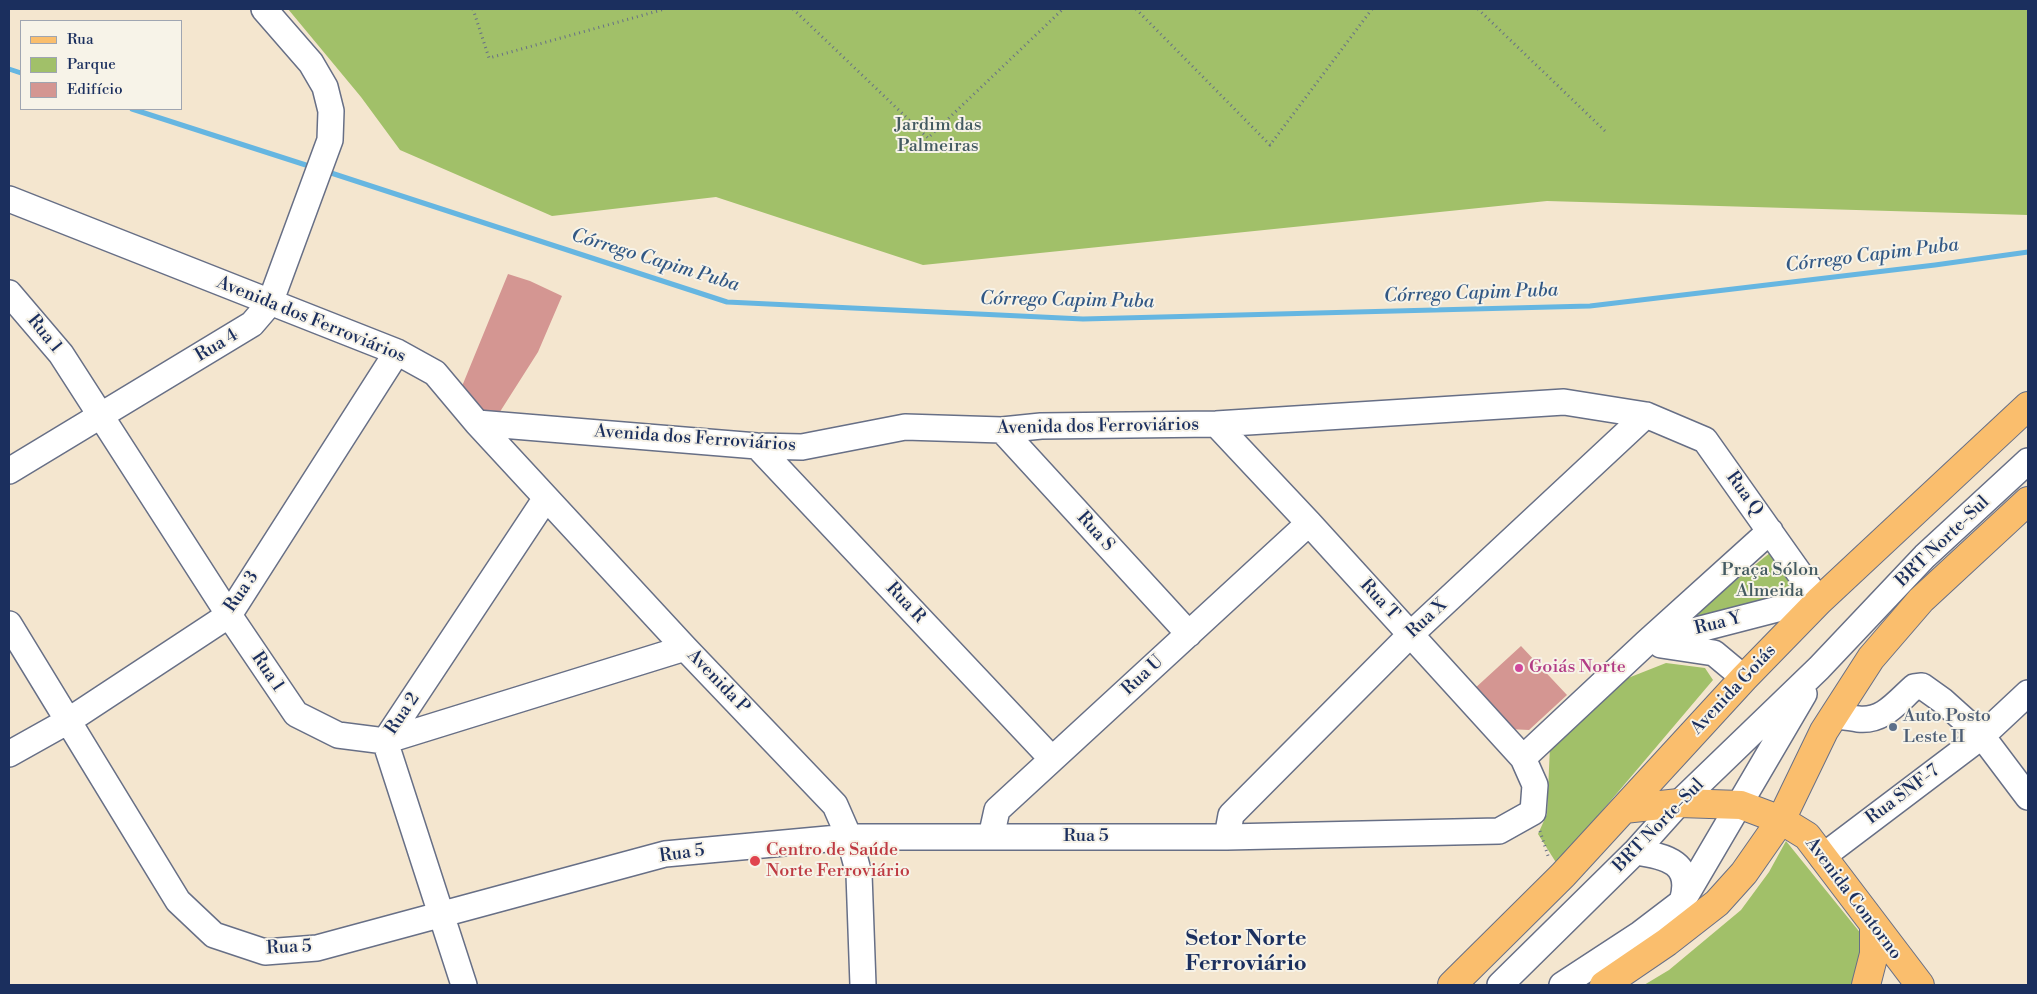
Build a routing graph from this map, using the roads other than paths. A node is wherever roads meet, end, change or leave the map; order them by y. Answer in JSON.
{"nodes":[{"id":1,"x":264,"y":9,"type":"edge"},
{"id":2,"x":9,"y":199,"type":"edge"},
{"id":3,"x":9,"y":293,"type":"edge"},
{"id":4,"x":270,"y":303,"type":"junction"},
{"id":5,"x":397,"y":352,"type":"junction"},
{"id":6,"x":2028,"y":406,"type":"edge"},
{"id":7,"x":102,"y":415,"type":"junction"},
{"id":8,"x":1646,"y":415,"type":"junction"},
{"id":9,"x":477,"y":423,"type":"junction"},
{"id":10,"x":1216,"y":424,"type":"junction"},
{"id":11,"x":1002,"y":430,"type":"junction"},
{"id":12,"x":758,"y":446,"type":"junction"},
{"id":13,"x":2028,"y":461,"type":"edge"},
{"id":14,"x":9,"y":471,"type":"edge"},
{"id":15,"x":546,"y":498,"type":"junction"},
{"id":16,"x":2028,"y":501,"type":"edge"},
{"id":17,"x":1309,"y":523,"type":"junction"},
{"id":18,"x":1770,"y":531,"type":"junction"},
{"id":19,"x":1819,"y":601,"type":"junction"},
{"id":20,"x":229,"y":615,"type":"junction"},
{"id":21,"x":9,"y":624,"type":"edge"},
{"id":22,"x":1189,"y":634,"type":"junction"},
{"id":23,"x":1411,"y":634,"type":"junction"},
{"id":24,"x":1646,"y":643,"type":"junction"},
{"id":25,"x":685,"y":648,"type":"junction"},
{"id":26,"x":1819,"y":668,"type":"junction"},
{"id":27,"x":1744,"y":678,"type":"junction"},
{"id":28,"x":2028,"y":692,"type":"edge"},
{"id":29,"x":1834,"y":716,"type":"junction"},
{"id":30,"x":68,"y":721,"type":"junction"},
{"id":31,"x":1982,"y":736,"type":"junction"},
{"id":32,"x":385,"y":741,"type":"junction"},
{"id":33,"x":9,"y":754,"type":"edge"},
{"id":34,"x":1524,"y":758,"type":"junction"},
{"id":35,"x":1052,"y":760,"type":"junction"},
{"id":36,"x":2028,"y":797,"type":"edge"},
{"id":37,"x":1680,"y":803,"type":"junction"},
{"id":38,"x":1741,"y":804,"type":"junction"},
{"id":39,"x":1624,"y":809,"type":"junction"},
{"id":40,"x":1533,"y":812,"type":"joint"},
{"id":41,"x":1781,"y":820,"type":"junction"},
{"id":42,"x":849,"y":837,"type":"junction"},
{"id":43,"x":991,"y":837,"type":"junction"},
{"id":44,"x":1226,"y":837,"type":"junction"},
{"id":45,"x":1635,"y":852,"type":"junction"},
{"id":46,"x":1822,"y":857,"type":"junction"},
{"id":47,"x":1682,"y":902,"type":"junction"},
{"id":48,"x":440,"y":914,"type":"junction"},
{"id":49,"x":1874,"y":926,"type":"junction"},
{"id":50,"x":464,"y":985,"type":"edge"},
{"id":51,"x":863,"y":985,"type":"edge"},
{"id":52,"x":1452,"y":985,"type":"edge"},
{"id":53,"x":1500,"y":985,"type":"edge"},
{"id":54,"x":1562,"y":985,"type":"edge"},
{"id":55,"x":1604,"y":985,"type":"edge"},
{"id":56,"x":1866,"y":985,"type":"edge"},
{"id":57,"x":1920,"y":985,"type":"edge"}],
"edges":[{"from":1,"to":4,"type":"street","name":"Rua 4"},
{"from":2,"to":4,"type":"street","name":"Avenida dos Ferroviários"},
{"from":3,"to":7,"type":"street","name":"Rua 1"},
{"from":4,"to":5,"type":"street","name":"Avenida dos Ferroviários"},
{"from":4,"to":7,"type":"street","name":"Rua 4"},
{"from":5,"to":9,"type":"street","name":"Avenida dos Ferroviários"},
{"from":5,"to":20,"type":"street","name":"Rua 3"},
{"from":6,"to":19,"type":"main road","name":"Avenida Goiás"},
{"from":7,"to":14,"type":"street","name":"Rua 4"},
{"from":7,"to":20,"type":"street","name":"Rua 1"},
{"from":8,"to":10,"type":"street","name":"Avenida dos Ferroviários"},
{"from":8,"to":18,"type":"street","name":"Rua Q"},
{"from":8,"to":23,"type":"street","name":"Rua X"},
{"from":9,"to":12,"type":"street","name":"Avenida dos Ferroviários"},
{"from":9,"to":15,"type":"street","name":"Avenida P"},
{"from":10,"to":11,"type":"street","name":"Avenida dos Ferroviários"},
{"from":10,"to":17,"type":"street","name":"Rua T"},
{"from":11,"to":12,"type":"street","name":"Avenida dos Ferroviários"},
{"from":11,"to":22,"type":"street","name":"Rua S"},
{"from":12,"to":35,"type":"street","name":"Rua R"},
{"from":13,"to":26,"type":"street"},
{"from":15,"to":25,"type":"street","name":"Avenida P"},
{"from":15,"to":32,"type":"street","name":"Rua 2"},
{"from":16,"to":29,"type":"main road"},
{"from":17,"to":22,"type":"street","name":"Rua U"},
{"from":17,"to":23,"type":"street","name":"Rua T"},
{"from":18,"to":19,"type":"street","name":"Rua Q"},
{"from":18,"to":24,"type":"street","name":"Rua Y"},
{"from":19,"to":24,"type":"street","name":"Rua Y"},
{"from":19,"to":27,"type":"main road","name":"Avenida Goiás"},
{"from":20,"to":30,"type":"street","name":"Rua 3"},
{"from":20,"to":32,"type":"street","name":"Rua 1"},
{"from":21,"to":30,"type":"street","name":"Rua 5"},
{"from":22,"to":35,"type":"street","name":"Rua U"},
{"from":23,"to":34,"type":"street","name":"Rua T"},
{"from":23,"to":44,"type":"street","name":"Rua X"},
{"from":24,"to":27,"type":"street","name":"Rua Y"},
{"from":24,"to":34,"type":"street","name":"Rua Y"},
{"from":25,"to":32,"type":"street","name":"Rua 1"},
{"from":25,"to":42,"type":"street","name":"Avenida P"},
{"from":26,"to":37,"type":"street","name":"BRT Norte-Sul"},
{"from":26,"to":38,"type":"street"},
{"from":27,"to":39,"type":"main road","name":"Avenida Goiás"},
{"from":28,"to":31,"type":"street","name":"Rua SNF-7"},
{"from":29,"to":31,"type":"street"},
{"from":29,"to":41,"type":"main road"},
{"from":30,"to":33,"type":"street","name":"Rua 3"},
{"from":30,"to":48,"type":"street","name":"Rua 5"},
{"from":31,"to":36,"type":"street"},
{"from":31,"to":46,"type":"street","name":"Rua SNF-7"},
{"from":32,"to":48,"type":"street","name":"Rua 2"},
{"from":34,"to":40,"type":"street","name":"Rua T"},
{"from":35,"to":43,"type":"street","name":"Rua U"},
{"from":37,"to":38,"type":"main road"},
{"from":37,"to":39,"type":"main road"},
{"from":37,"to":45,"type":"street","name":"BRT Norte-Sul"},
{"from":38,"to":41,"type":"main road","name":"Avenida Contorno"},
{"from":38,"to":47,"type":"street"},
{"from":39,"to":52,"type":"main road","name":"Avenida Goiás"},
{"from":40,"to":44,"type":"street","name":"Rua 5"},
{"from":41,"to":46,"type":"main road","name":"Avenida Contorno"},
{"from":41,"to":55,"type":"main road"},
{"from":42,"to":43,"type":"street","name":"Rua 5"},
{"from":42,"to":48,"type":"street","name":"Rua 5"},
{"from":42,"to":51,"type":"street","name":"Avenida P"},
{"from":43,"to":44,"type":"street","name":"Rua 5"},
{"from":45,"to":47,"type":"street"},
{"from":45,"to":53,"type":"street","name":"BRT Norte-Sul"},
{"from":46,"to":49,"type":"main road","name":"Avenida Contorno"},
{"from":47,"to":54,"type":"street"},
{"from":48,"to":50,"type":"street","name":"Rua 2"},
{"from":49,"to":56,"type":"main road"},
{"from":49,"to":57,"type":"main road","name":"Avenida Contorno"}]}
